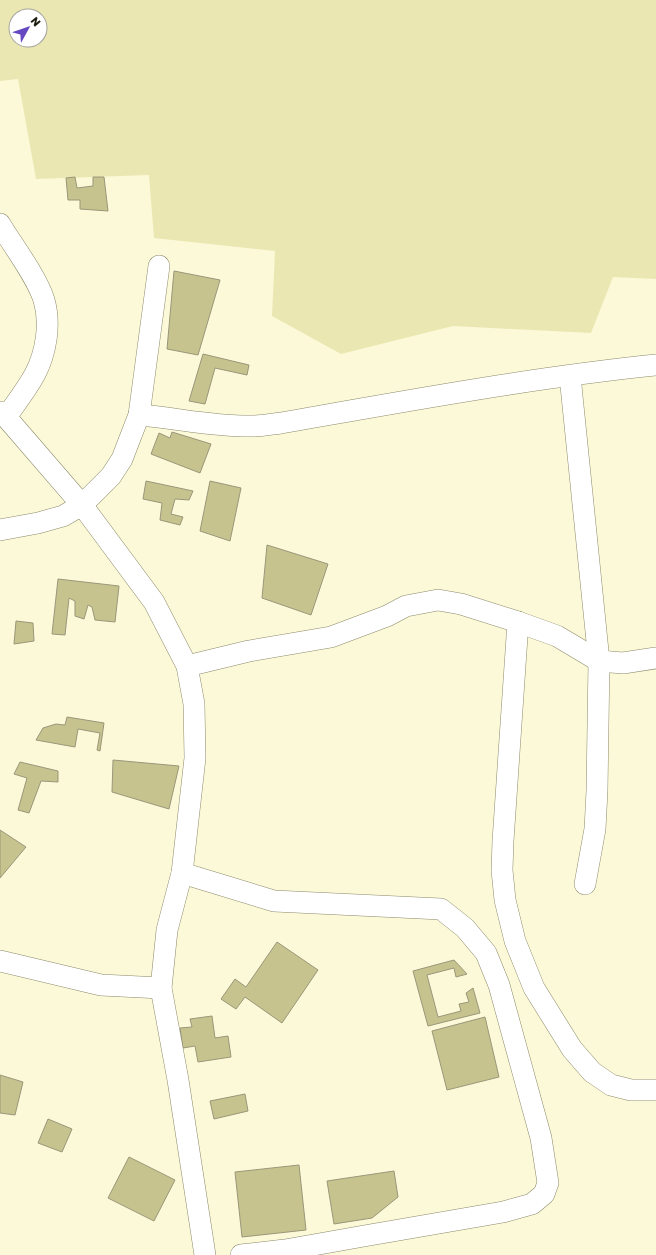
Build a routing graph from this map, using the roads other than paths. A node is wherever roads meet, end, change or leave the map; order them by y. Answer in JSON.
{"nodes":[{"id":1,"x":0,"y":224,"type":"edge"},
{"id":2,"x":159,"y":266,"type":"dead end"},
{"id":3,"x":656,"y":365,"type":"edge"},
{"id":4,"x":570,"y":376,"type":"junction"},
{"id":5,"x":3,"y":415,"type":"edge"},
{"id":6,"x":139,"y":415,"type":"junction"},
{"id":7,"x":82,"y":504,"type":"junction"},
{"id":8,"x":0,"y":530,"type":"edge"},
{"id":9,"x":518,"y":622,"type":"junction"},
{"id":10,"x":656,"y":658,"type":"edge"},
{"id":11,"x":599,"y":661,"type":"junction"},
{"id":12,"x":186,"y":666,"type":"junction"},
{"id":13,"x":182,"y":873,"type":"junction"},
{"id":14,"x":585,"y":884,"type":"dead end"},
{"id":15,"x":0,"y":961,"type":"edge"},
{"id":16,"x":161,"y":988,"type":"junction"},
{"id":17,"x":656,"y":1090,"type":"edge"},
{"id":18,"x":205,"y":1255,"type":"edge"},
{"id":19,"x":241,"y":1255,"type":"edge"}],
"edges":[{"from":1,"to":5,"type":"street"},
{"from":2,"to":6,"type":"street"},
{"from":3,"to":4,"type":"street"},
{"from":4,"to":6,"type":"street"},
{"from":4,"to":11,"type":"street"},
{"from":5,"to":7,"type":"street"},
{"from":6,"to":7,"type":"street"},
{"from":7,"to":8,"type":"street"},
{"from":7,"to":12,"type":"street"},
{"from":9,"to":11,"type":"street"},
{"from":9,"to":12,"type":"street"},
{"from":9,"to":17,"type":"street"},
{"from":10,"to":11,"type":"street"},
{"from":11,"to":14,"type":"street"},
{"from":12,"to":13,"type":"street"},
{"from":13,"to":16,"type":"street"},
{"from":13,"to":19,"type":"street"},
{"from":15,"to":16,"type":"street"},
{"from":16,"to":18,"type":"street"}]}
